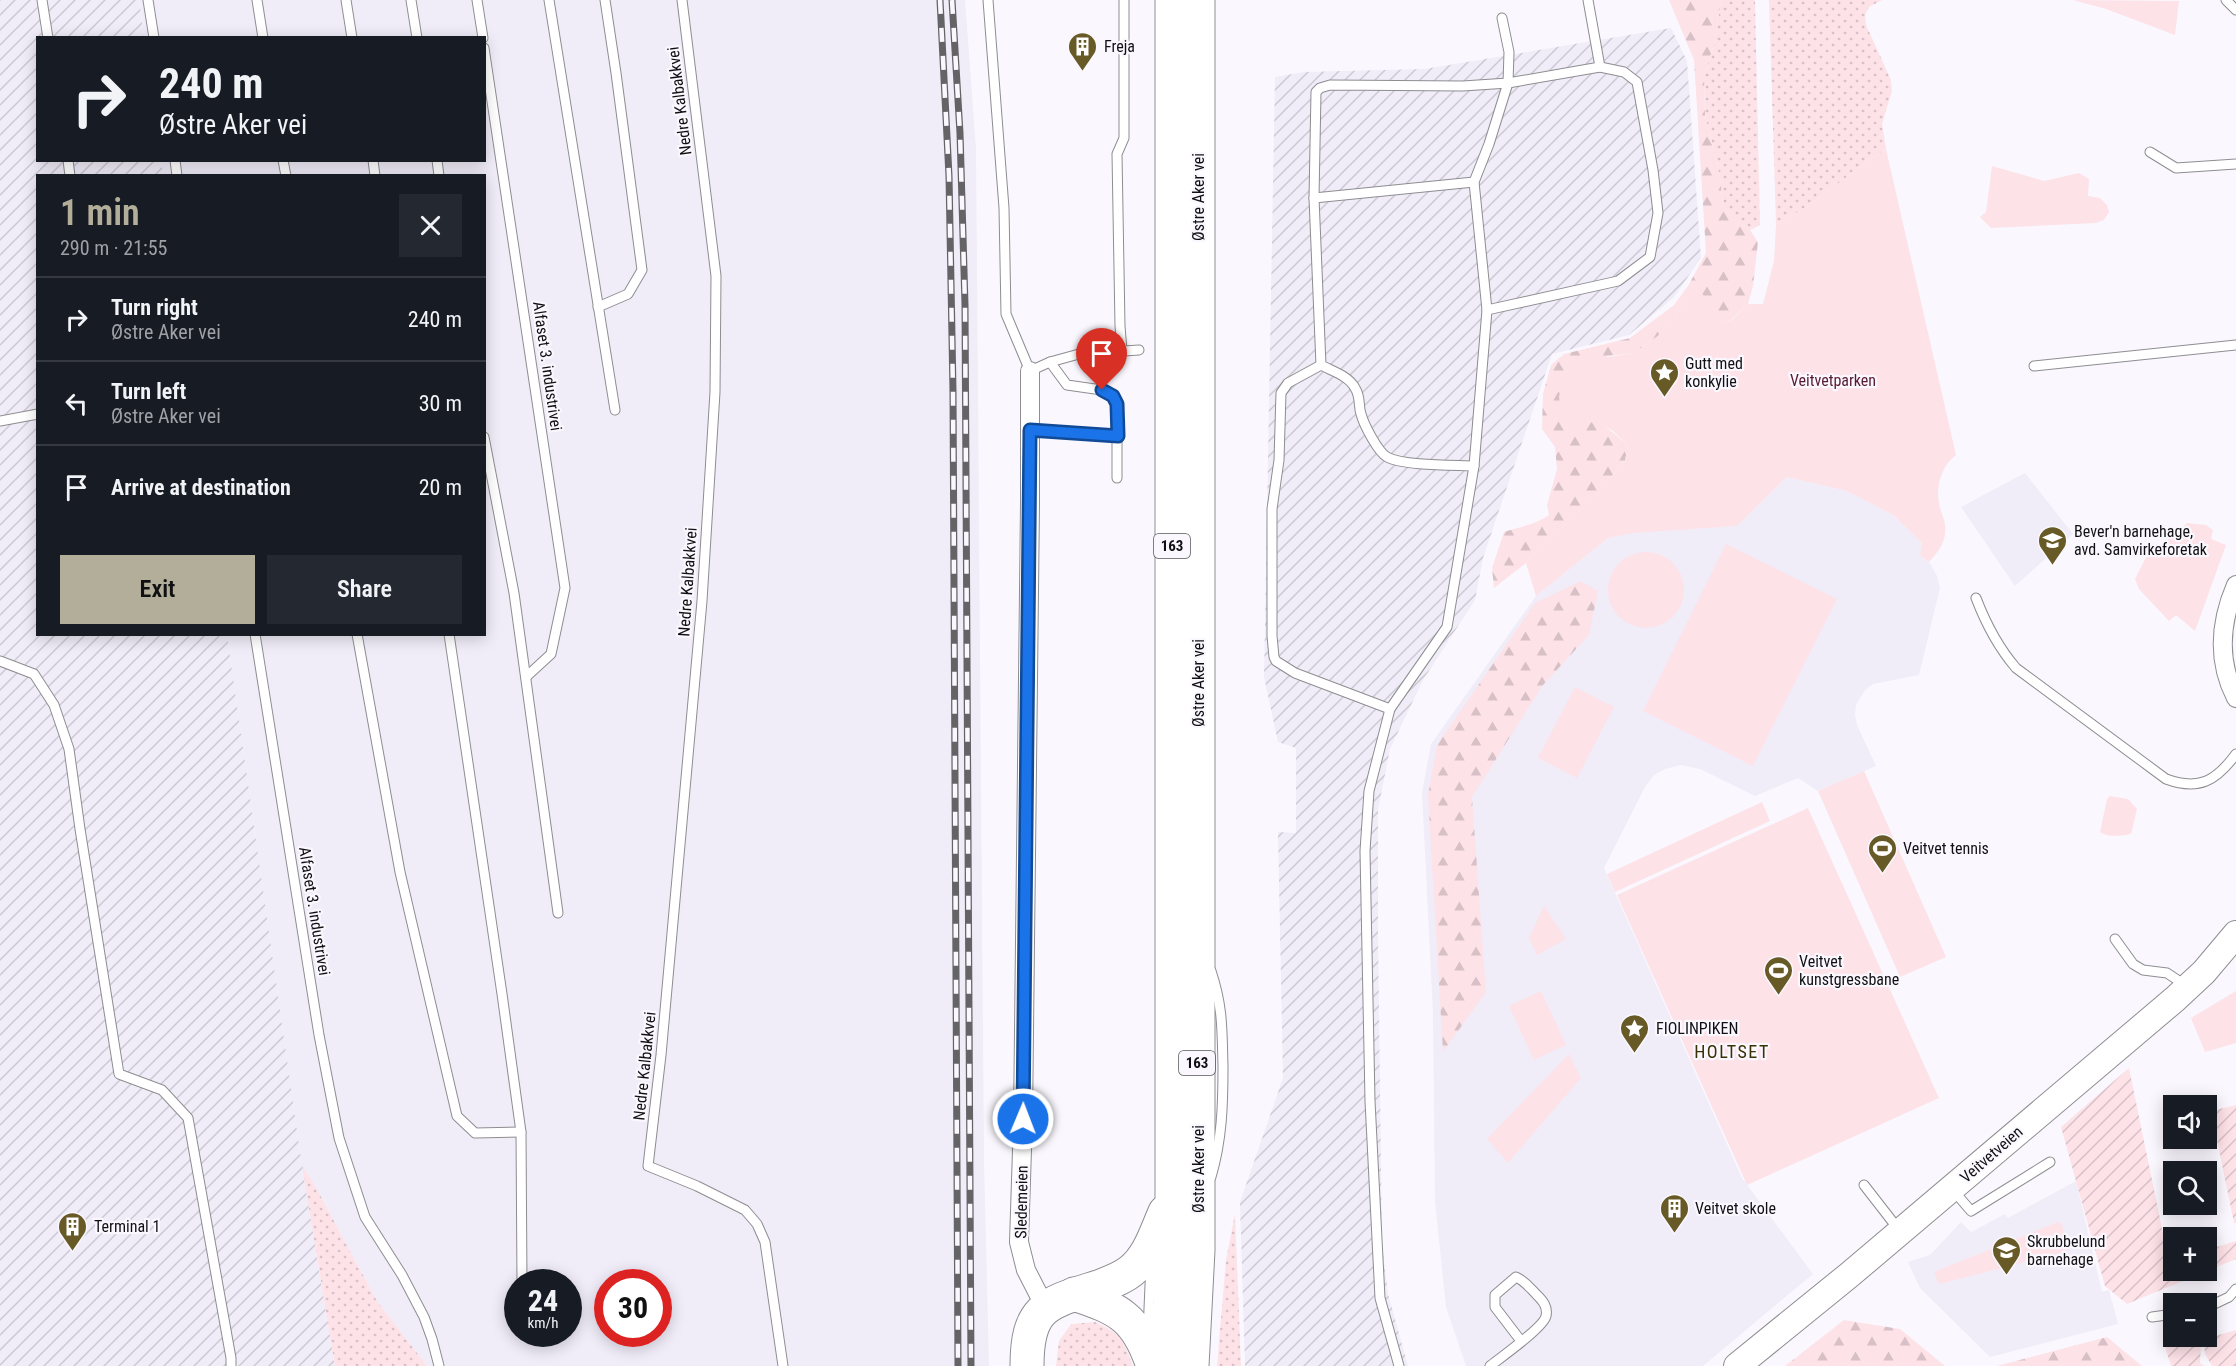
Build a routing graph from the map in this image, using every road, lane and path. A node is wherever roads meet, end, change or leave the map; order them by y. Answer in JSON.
{"nodes":[{"id":1,"x":42,"y":0,"type":"edge"},
{"id":2,"x":148,"y":0,"type":"edge"},
{"id":3,"x":257,"y":0,"type":"edge"},
{"id":4,"x":346,"y":0,"type":"edge"},
{"id":5,"x":411,"y":0,"type":"edge"},
{"id":6,"x":477,"y":0,"type":"edge"},
{"id":7,"x":549,"y":0,"type":"edge"},
{"id":8,"x":605,"y":0,"type":"edge"},
{"id":9,"x":682,"y":0,"type":"edge"},
{"id":10,"x":988,"y":0,"type":"edge"},
{"id":11,"x":1125,"y":0,"type":"edge"},
{"id":12,"x":1172,"y":0,"type":"edge"},
{"id":13,"x":1198,"y":0,"type":"edge"},
{"id":14,"x":1588,"y":0,"type":"edge"},
{"id":15,"x":2226,"y":0,"type":"edge"},
{"id":16,"x":2236,"y":10,"type":"edge"},
{"id":17,"x":1502,"y":18,"type":"dead end"},
{"id":18,"x":48,"y":36,"type":"edge"},
{"id":19,"x":154,"y":36,"type":"edge"},
{"id":20,"x":263,"y":36,"type":"edge"},
{"id":21,"x":352,"y":36,"type":"edge"},
{"id":22,"x":417,"y":36,"type":"edge"},
{"id":23,"x":483,"y":36,"type":"edge"},
{"id":24,"x":486,"y":62,"type":"edge"},
{"id":25,"x":1600,"y":67,"type":"junction"},
{"id":26,"x":1508,"y":83,"type":"junction"},
{"id":27,"x":2150,"y":152,"type":"dead end"},
{"id":28,"x":2236,"y":164,"type":"edge"},
{"id":29,"x":1474,"y":182,"type":"junction"},
{"id":30,"x":1314,"y":198,"type":"junction"},
{"id":31,"x":598,"y":307,"type":"junction"},
{"id":32,"x":1487,"y":310,"type":"junction"},
{"id":33,"x":2236,"y":345,"type":"edge"},
{"id":34,"x":1139,"y":350,"type":"dead end"},
{"id":35,"x":1122,"y":351,"type":"junction"},
{"id":36,"x":1050,"y":362,"type":"junction"},
{"id":37,"x":1321,"y":365,"type":"junction"},
{"id":38,"x":2034,"y":366,"type":"dead end"},
{"id":39,"x":1030,"y":371,"type":"junction"},
{"id":40,"x":615,"y":410,"type":"dead end"},
{"id":41,"x":36,"y":414,"type":"edge"},
{"id":42,"x":0,"y":420,"type":"edge"},
{"id":43,"x":1030,"y":430,"type":"junction"},
{"id":44,"x":1118,"y":436,"type":"junction"},
{"id":45,"x":486,"y":447,"type":"edge"},
{"id":46,"x":1474,"y":466,"type":"junction"},
{"id":47,"x":1118,"y":478,"type":"dead end"},
{"id":48,"x":2236,"y":585,"type":"edge"},
{"id":49,"x":1976,"y":598,"type":"dead end"},
{"id":50,"x":255,"y":636,"type":"edge"},
{"id":51,"x":357,"y":636,"type":"edge"},
{"id":52,"x":449,"y":636,"type":"edge"},
{"id":53,"x":0,"y":661,"type":"edge"},
{"id":54,"x":526,"y":677,"type":"junction"},
{"id":55,"x":2236,"y":698,"type":"edge"},
{"id":56,"x":1390,"y":709,"type":"junction"},
{"id":57,"x":2236,"y":754,"type":"edge"},
{"id":58,"x":558,"y":913,"type":"dead end"},
{"id":59,"x":2236,"y":934,"type":"edge"},
{"id":60,"x":2115,"y":939,"type":"dead end"},
{"id":61,"x":2187,"y":987,"type":"junction"},
{"id":62,"x":521,"y":1132,"type":"junction"},
{"id":63,"x":2050,"y":1162,"type":"dead end"},
{"id":64,"x":1864,"y":1185,"type":"dead end"},
{"id":65,"x":1951,"y":1189,"type":"junction"},
{"id":66,"x":1185,"y":1199,"type":"junction"},
{"id":67,"x":1901,"y":1232,"type":"junction"},
{"id":68,"x":1151,"y":1245,"type":"junction"},
{"id":69,"x":522,"y":1269,"type":"edge"},
{"id":70,"x":2236,"y":1289,"type":"edge"},
{"id":71,"x":1060,"y":1301,"type":"junction"},
{"id":72,"x":2217,"y":1303,"type":"edge"},
{"id":73,"x":2163,"y":1316,"type":"edge"},
{"id":74,"x":2152,"y":1317,"type":"dead end"},
{"id":75,"x":1521,"y":1341,"type":"junction"},
{"id":76,"x":1154,"y":1359,"type":"edge"},
{"id":77,"x":231,"y":1366,"type":"edge"},
{"id":78,"x":439,"y":1366,"type":"edge"},
{"id":79,"x":783,"y":1366,"type":"edge"},
{"id":80,"x":1027,"y":1366,"type":"edge"},
{"id":81,"x":1192,"y":1366,"type":"edge"},
{"id":82,"x":1399,"y":1366,"type":"edge"},
{"id":83,"x":1490,"y":1366,"type":"edge"},
{"id":84,"x":1737,"y":1366,"type":"edge"}],
"edges":[{"from":1,"to":18,"type":"lane"},
{"from":2,"to":19,"type":"lane"},
{"from":3,"to":20,"type":"lane"},
{"from":4,"to":21,"type":"lane"},
{"from":5,"to":22,"type":"lane"},
{"from":6,"to":23,"type":"lane"},
{"from":7,"to":31,"type":"lane"},
{"from":8,"to":31,"type":"lane"},
{"from":9,"to":79,"type":"lane","name":"Nedre Kalbakkvei"},
{"from":10,"to":39,"type":"lane"},
{"from":11,"to":35,"type":"lane"},
{"from":12,"to":66,"type":"highway","name":"Østre Aker vei","number":"163"},
{"from":13,"to":66,"type":"highway","name":"Østre Aker vei","number":"163"},
{"from":14,"to":25,"type":"lane"},
{"from":15,"to":16,"type":"lane"},
{"from":17,"to":26,"type":"lane"},
{"from":24,"to":54,"type":"lane","name":"Alfaset 3. industrivei"},
{"from":25,"to":26,"type":"lane"},
{"from":25,"to":32,"type":"lane"},
{"from":26,"to":29,"type":"lane"},
{"from":26,"to":30,"type":"lane"},
{"from":27,"to":28,"type":"lane"},
{"from":29,"to":30,"type":"lane"},
{"from":29,"to":32,"type":"lane"},
{"from":30,"to":37,"type":"lane"},
{"from":31,"to":40,"type":"lane"},
{"from":32,"to":46,"type":"lane"},
{"from":33,"to":38,"type":"lane"},
{"from":34,"to":35,"type":"lane"},
{"from":35,"to":36,"type":"lane"},
{"from":36,"to":39,"type":"lane"},
{"from":36,"to":44,"type":"lane"},
{"from":37,"to":46,"type":"lane"},
{"from":37,"to":56,"type":"lane"},
{"from":39,"to":43,"type":"street","name":"Sledemeien"},
{"from":41,"to":42,"type":"lane"},
{"from":43,"to":44,"type":"lane"},
{"from":43,"to":71,"type":"street","name":"Sledemeien"},
{"from":44,"to":47,"type":"lane"},
{"from":45,"to":54,"type":"lane"},
{"from":46,"to":56,"type":"lane"},
{"from":48,"to":55,"type":"street"},
{"from":49,"to":57,"type":"lane"},
{"from":50,"to":78,"type":"lane","name":"Alfaset 3. industrivei"},
{"from":51,"to":62,"type":"lane"},
{"from":52,"to":62,"type":"lane"},
{"from":53,"to":77,"type":"lane"},
{"from":54,"to":58,"type":"lane"},
{"from":56,"to":82,"type":"lane"},
{"from":59,"to":61,"type":"street","name":"Veitvetveien"},
{"from":60,"to":61,"type":"lane"},
{"from":61,"to":65,"type":"street","name":"Veitvetveien"},
{"from":62,"to":69,"type":"lane"},
{"from":63,"to":65,"type":"lane"},
{"from":64,"to":67,"type":"lane"},
{"from":65,"to":67,"type":"street","name":"Veitvetveien"},
{"from":66,"to":68,"type":"highway","number":"163"},
{"from":66,"to":76,"type":"highway","name":"Østre Aker vei","number":"163"},
{"from":66,"to":81,"type":"highway","name":"Østre Aker vei","number":"163"},
{"from":67,"to":84,"type":"street","name":"Veitvetveien"},
{"from":68,"to":71,"type":"highway","number":"163"},
{"from":68,"to":76,"type":"lane"},
{"from":70,"to":72,"type":"lane"},
{"from":71,"to":76,"type":"highway"},
{"from":71,"to":80,"type":"highway"},
{"from":73,"to":74,"type":"lane"},
{"from":75,"to":75,"type":"lane"},
{"from":75,"to":83,"type":"lane"}]}
